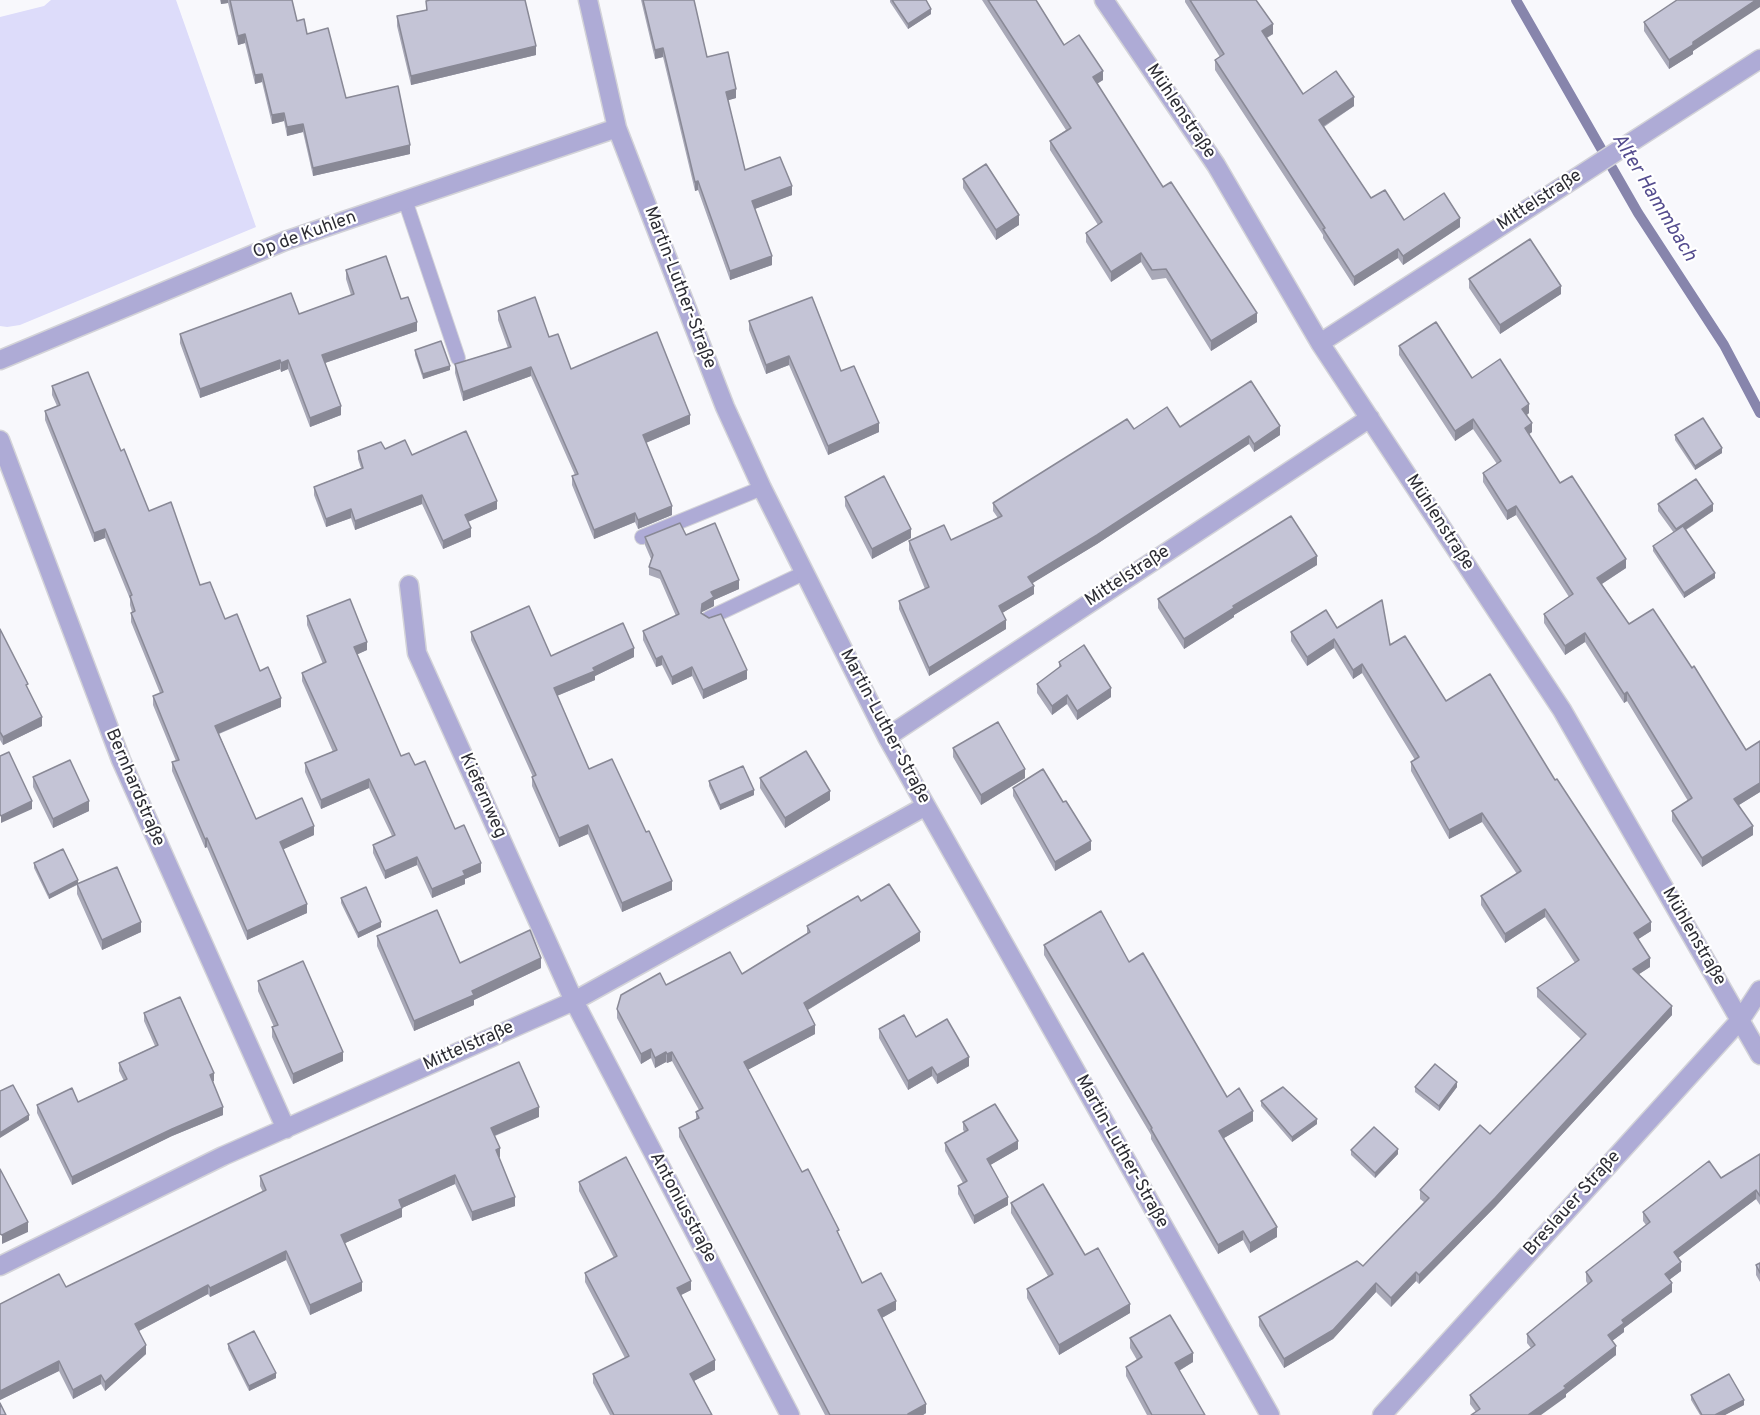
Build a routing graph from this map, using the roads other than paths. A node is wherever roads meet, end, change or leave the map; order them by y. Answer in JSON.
{"nodes":[{"id":1,"x":588,"y":0,"type":"edge"},
{"id":2,"x":1104,"y":0,"type":"edge"},
{"id":3,"x":1760,"y":59,"type":"edge"},
{"id":4,"x":617,"y":128,"type":"junction"},
{"id":5,"x":405,"y":200,"type":"junction"},
{"id":6,"x":1320,"y":343,"type":"junction"},
{"id":7,"x":458,"y":358,"type":"dead end"},
{"id":8,"x":0,"y":360,"type":"edge"},
{"id":9,"x":1370,"y":418,"type":"junction"},
{"id":10,"x":0,"y":440,"type":"edge"},
{"id":11,"x":762,"y":488,"type":"junction"},
{"id":12,"x":642,"y":537,"type":"dead end"},
{"id":13,"x":804,"y":573,"type":"junction"},
{"id":14,"x":409,"y":585,"type":"dead end"},
{"id":15,"x":709,"y":618,"type":"edge"},
{"id":16,"x":887,"y":737,"type":"junction"},
{"id":17,"x":926,"y":806,"type":"junction"},
{"id":18,"x":1760,"y":990,"type":"edge"},
{"id":19,"x":574,"y":1001,"type":"junction"},
{"id":20,"x":1741,"y":1018,"type":"junction"},
{"id":21,"x":1760,"y":1054,"type":"edge"},
{"id":22,"x":286,"y":1129,"type":"junction"},
{"id":23,"x":0,"y":1266,"type":"edge"},
{"id":24,"x":790,"y":1415,"type":"edge"},
{"id":25,"x":1270,"y":1415,"type":"edge"},
{"id":26,"x":1382,"y":1415,"type":"edge"}],
"edges":[{"from":1,"to":4,"type":"street","name":"Martin-Luther-Straße"},
{"from":2,"to":6,"type":"street","name":"Mühlenstraße"},
{"from":3,"to":6,"type":"street","name":"Mittelstraße"},
{"from":4,"to":5,"type":"street","name":"Op de Kuhlen"},
{"from":4,"to":11,"type":"street","name":"Martin-Luther-Straße"},
{"from":5,"to":7,"type":"lane"},
{"from":5,"to":8,"type":"street","name":"Op de Kuhlen"},
{"from":6,"to":9,"type":"street","name":"Mühlenstraße"},
{"from":9,"to":16,"type":"street","name":"Mittelstraße"},
{"from":9,"to":20,"type":"street","name":"Mühlenstraße"},
{"from":10,"to":22,"type":"street","name":"Bernhardstraße"},
{"from":11,"to":12,"type":"lane"},
{"from":11,"to":13,"type":"street","name":"Martin-Luther-Straße"},
{"from":13,"to":15,"type":"lane"},
{"from":13,"to":16,"type":"street","name":"Martin-Luther-Straße"},
{"from":14,"to":19,"type":"street","name":"Kiefernweg"},
{"from":16,"to":17,"type":"street","name":"Martin-Luther-Straße"},
{"from":17,"to":19,"type":"street","name":"Mittelstraße"},
{"from":17,"to":25,"type":"street","name":"Martin-Luther-Straße"},
{"from":18,"to":20,"type":"street","name":"Breslauer Straße"},
{"from":19,"to":22,"type":"street","name":"Mittelstraße"},
{"from":19,"to":24,"type":"street","name":"Antoniusstraße"},
{"from":20,"to":21,"type":"street","name":"Mühlenstraße"},
{"from":20,"to":26,"type":"street","name":"Breslauer Straße"},
{"from":22,"to":23,"type":"street","name":"Mittelstraße"}]}
